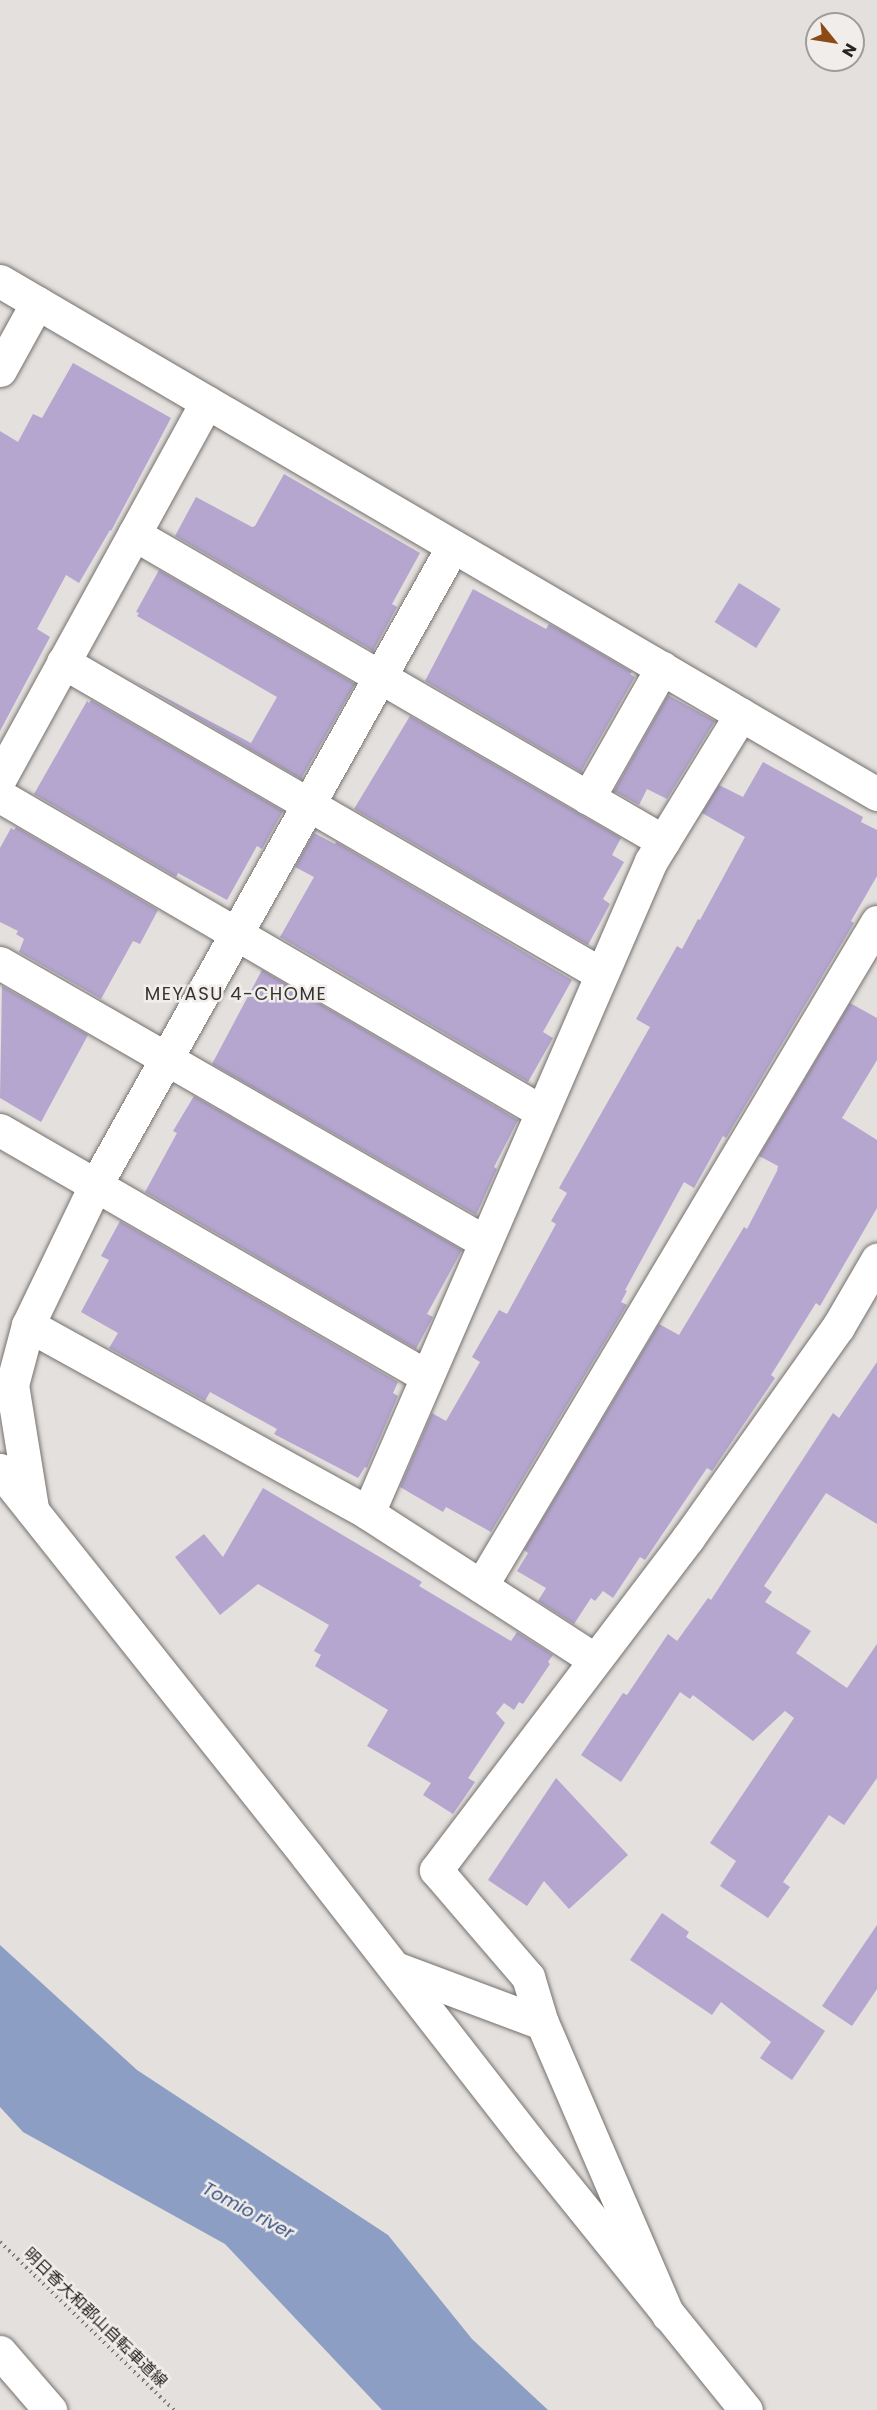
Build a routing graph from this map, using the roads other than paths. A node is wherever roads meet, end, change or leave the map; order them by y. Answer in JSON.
{"nodes":[{"id":1,"x":0,"y":281,"type":"edge"},
{"id":2,"x":38,"y":303,"type":"junction"},
{"id":3,"x":0,"y":370,"type":"edge"},
{"id":4,"x":207,"y":402,"type":"junction"},
{"id":5,"x":134,"y":534,"type":"junction"},
{"id":6,"x":453,"y":546,"type":"junction"},
{"id":7,"x":63,"y":662,"type":"junction"},
{"id":8,"x":662,"y":668,"type":"junction"},
{"id":9,"x":380,"y":676,"type":"junction"},
{"id":10,"x":741,"y":714,"type":"junction"},
{"id":11,"x":0,"y":778,"type":"edge"},
{"id":12,"x":877,"y":794,"type":"edge"},
{"id":13,"x":0,"y":796,"type":"edge"},
{"id":14,"x":588,"y":798,"type":"junction"},
{"id":15,"x":309,"y":803,"type":"junction"},
{"id":16,"x":663,"y":841,"type":"junction"},
{"id":17,"x":877,"y":922,"type":"edge"},
{"id":18,"x":236,"y":934,"type":"junction"},
{"id":19,"x":0,"y":963,"type":"edge"},
{"id":20,"x":602,"y":974,"type":"junction"},
{"id":21,"x":166,"y":1060,"type":"junction"},
{"id":22,"x":542,"y":1112,"type":"junction"},
{"id":23,"x":0,"y":1130,"type":"edge"},
{"id":24,"x":95,"y":1186,"type":"junction"},
{"id":25,"x":485,"y":1242,"type":"junction"},
{"id":26,"x":877,"y":1260,"type":"edge"},
{"id":27,"x":28,"y":1324,"type":"junction"},
{"id":28,"x":427,"y":1377,"type":"junction"},
{"id":29,"x":0,"y":1470,"type":"edge"},
{"id":30,"x":33,"y":1512,"type":"junction"},
{"id":31,"x":368,"y":1513,"type":"junction"},
{"id":32,"x":481,"y":1586,"type":"junction"},
{"id":33,"x":595,"y":1660,"type":"junction"},
{"id":34,"x":394,"y":1968,"type":"junction"},
{"id":35,"x":543,"y":2023,"type":"junction"},
{"id":36,"x":668,"y":2315,"type":"junction"},
{"id":37,"x":0,"y":2352,"type":"edge"},
{"id":38,"x":50,"y":2410,"type":"edge"},
{"id":39,"x":746,"y":2410,"type":"edge"}],
"edges":[{"from":1,"to":2,"type":"street"},
{"from":2,"to":3,"type":"street"},
{"from":2,"to":4,"type":"street"},
{"from":4,"to":5,"type":"street"},
{"from":4,"to":6,"type":"street"},
{"from":5,"to":7,"type":"street"},
{"from":5,"to":9,"type":"street"},
{"from":6,"to":8,"type":"street"},
{"from":6,"to":9,"type":"street"},
{"from":7,"to":11,"type":"street"},
{"from":7,"to":15,"type":"street"},
{"from":8,"to":10,"type":"street"},
{"from":8,"to":14,"type":"street"},
{"from":9,"to":14,"type":"street"},
{"from":9,"to":15,"type":"street"},
{"from":10,"to":12,"type":"street"},
{"from":10,"to":16,"type":"street"},
{"from":13,"to":18,"type":"street"},
{"from":14,"to":16,"type":"street"},
{"from":15,"to":18,"type":"street"},
{"from":15,"to":20,"type":"street"},
{"from":16,"to":20,"type":"street"},
{"from":17,"to":32,"type":"street"},
{"from":18,"to":21,"type":"street"},
{"from":18,"to":22,"type":"street"},
{"from":19,"to":21,"type":"street"},
{"from":20,"to":22,"type":"street"},
{"from":21,"to":24,"type":"street"},
{"from":21,"to":25,"type":"street"},
{"from":22,"to":25,"type":"street"},
{"from":23,"to":24,"type":"street"},
{"from":24,"to":27,"type":"street"},
{"from":24,"to":28,"type":"street"},
{"from":25,"to":28,"type":"street"},
{"from":26,"to":33,"type":"street"},
{"from":27,"to":30,"type":"street"},
{"from":27,"to":31,"type":"street"},
{"from":28,"to":31,"type":"street"},
{"from":29,"to":30,"type":"street"},
{"from":30,"to":34,"type":"street"},
{"from":31,"to":32,"type":"street"},
{"from":32,"to":33,"type":"street"},
{"from":33,"to":35,"type":"street"},
{"from":34,"to":35,"type":"street"},
{"from":34,"to":36,"type":"street"},
{"from":35,"to":36,"type":"street"},
{"from":36,"to":39,"type":"street"},
{"from":37,"to":38,"type":"street"}]}
